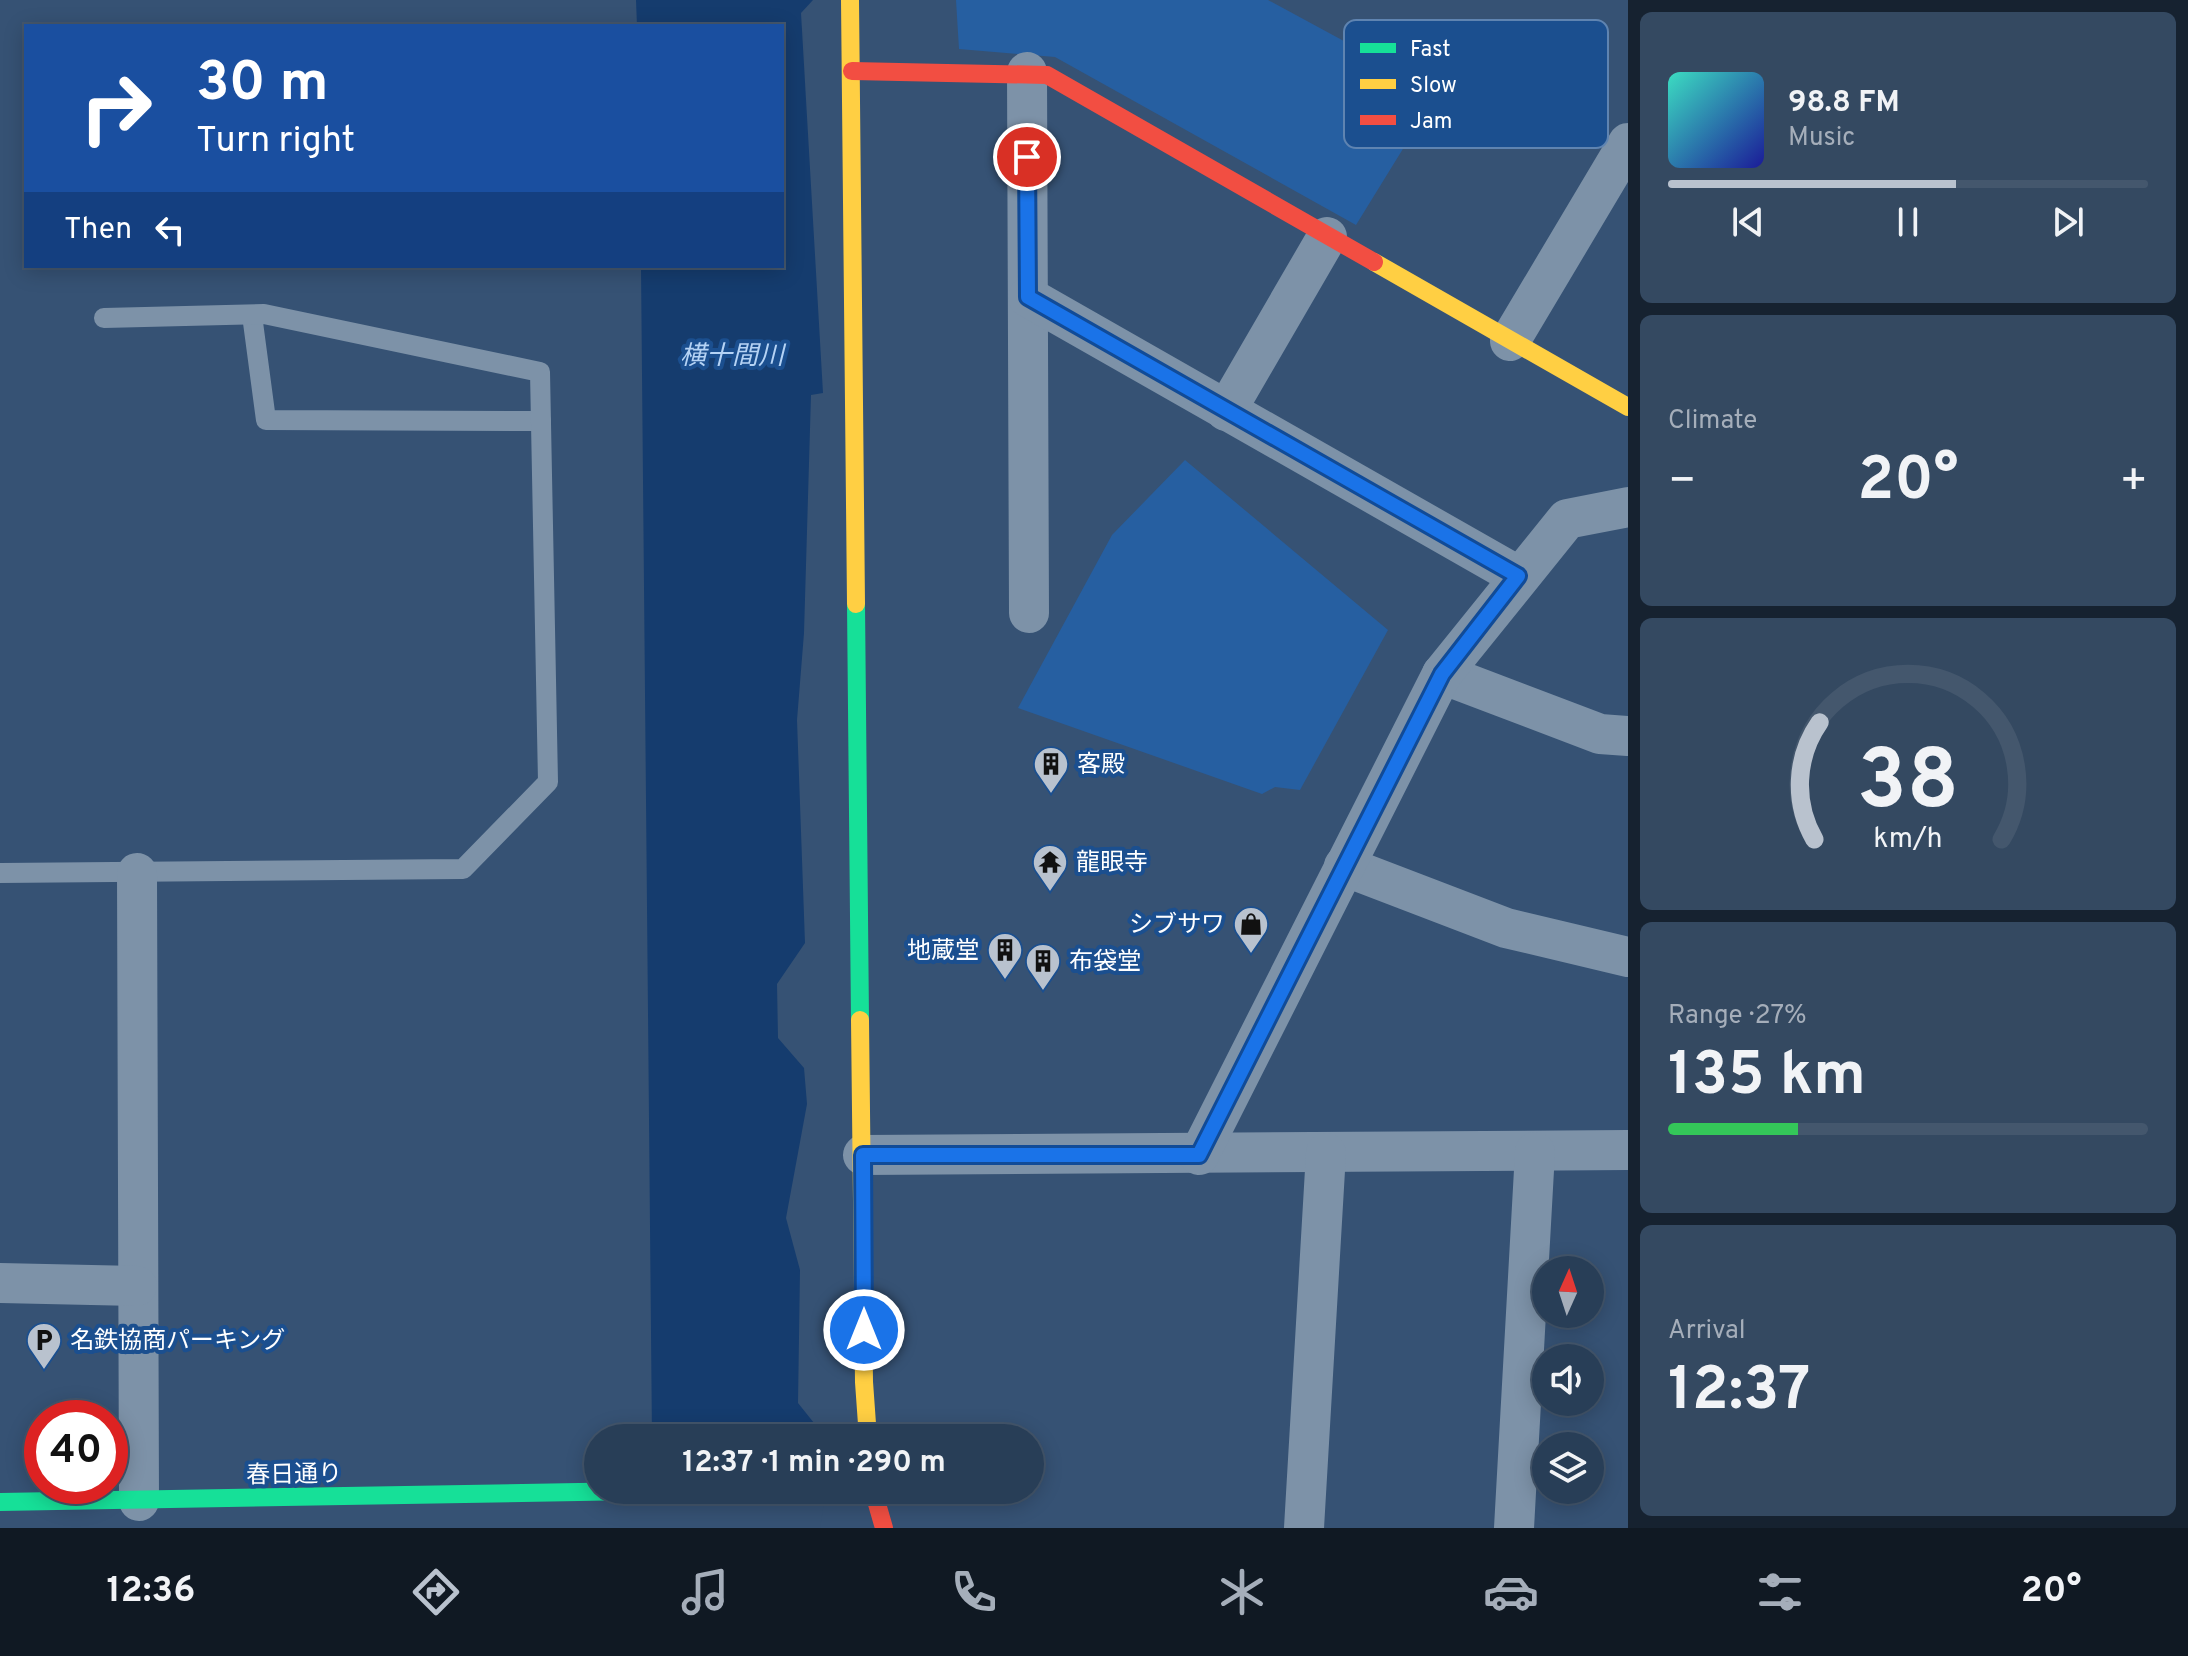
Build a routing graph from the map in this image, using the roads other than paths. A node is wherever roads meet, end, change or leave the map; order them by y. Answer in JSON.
{"nodes":[{"id":1,"x":850,"y":0,"type":"edge"},
{"id":2,"x":852,"y":71,"type":"junction"},
{"id":3,"x":1027,"y":72,"type":"junction"},
{"id":4,"x":1622,"y":168,"type":"edge"},
{"id":5,"x":1327,"y":237,"type":"junction"},
{"id":6,"x":1028,"y":297,"type":"junction"},
{"id":7,"x":252,"y":315,"type":"junction"},
{"id":8,"x":104,"y":318,"type":"dead end"},
{"id":9,"x":1510,"y":341,"type":"junction"},
{"id":10,"x":1628,"y":407,"type":"edge"},
{"id":11,"x":1226,"y":411,"type":"junction"},
{"id":12,"x":541,"y":421,"type":"junction"},
{"id":13,"x":1628,"y":507,"type":"edge"},
{"id":14,"x":1518,"y":576,"type":"junction"},
{"id":15,"x":1029,"y":613,"type":"dead end"},
{"id":16,"x":1442,"y":674,"type":"junction"},
{"id":17,"x":1628,"y":736,"type":"edge"},
{"id":18,"x":1344,"y":866,"type":"junction"},
{"id":19,"x":0,"y":873,"type":"edge"},
{"id":20,"x":137,"y":873,"type":"junction"},
{"id":21,"x":1628,"y":957,"type":"edge"},
{"id":22,"x":1628,"y":1150,"type":"edge"},
{"id":23,"x":1535,"y":1152,"type":"junction"},
{"id":24,"x":1326,"y":1153,"type":"junction"},
{"id":25,"x":863,"y":1155,"type":"junction"},
{"id":26,"x":1199,"y":1155,"type":"junction"},
{"id":27,"x":0,"y":1283,"type":"edge"},
{"id":28,"x":137,"y":1286,"type":"junction"},
{"id":29,"x":868,"y":1424,"type":"edge"},
{"id":30,"x":584,"y":1492,"type":"edge"},
{"id":31,"x":139,"y":1501,"type":"junction"},
{"id":32,"x":0,"y":1502,"type":"edge"},
{"id":33,"x":877,"y":1504,"type":"edge"},
{"id":34,"x":884,"y":1528,"type":"edge"},
{"id":35,"x":1304,"y":1528,"type":"edge"},
{"id":36,"x":1514,"y":1528,"type":"edge"}],
"edges":[{"from":1,"to":2,"type":"street"},
{"from":2,"to":3,"type":"street"},
{"from":2,"to":25,"type":"street"},
{"from":3,"to":5,"type":"street"},
{"from":3,"to":6,"type":"street"},
{"from":4,"to":9,"type":"street"},
{"from":5,"to":9,"type":"street"},
{"from":5,"to":11,"type":"street"},
{"from":6,"to":11,"type":"street"},
{"from":6,"to":15,"type":"street"},
{"from":7,"to":8,"type":"lane"},
{"from":7,"to":12,"type":"lane"},
{"from":7,"to":12,"type":"lane"},
{"from":9,"to":10,"type":"street"},
{"from":11,"to":14,"type":"street"},
{"from":12,"to":20,"type":"lane"},
{"from":13,"to":14,"type":"street"},
{"from":14,"to":16,"type":"street"},
{"from":16,"to":17,"type":"street"},
{"from":16,"to":18,"type":"street"},
{"from":18,"to":21,"type":"street"},
{"from":18,"to":26,"type":"street"},
{"from":19,"to":20,"type":"lane"},
{"from":20,"to":28,"type":"street"},
{"from":22,"to":23,"type":"street"},
{"from":23,"to":24,"type":"street"},
{"from":23,"to":36,"type":"street"},
{"from":24,"to":26,"type":"street"},
{"from":24,"to":35,"type":"street"},
{"from":25,"to":26,"type":"street"},
{"from":25,"to":29,"type":"street"},
{"from":27,"to":28,"type":"street"},
{"from":28,"to":31,"type":"street"},
{"from":30,"to":31,"type":"street","name":"春日通り"},
{"from":31,"to":32,"type":"street","name":"春日通り"},
{"from":33,"to":34,"type":"street"}]}
